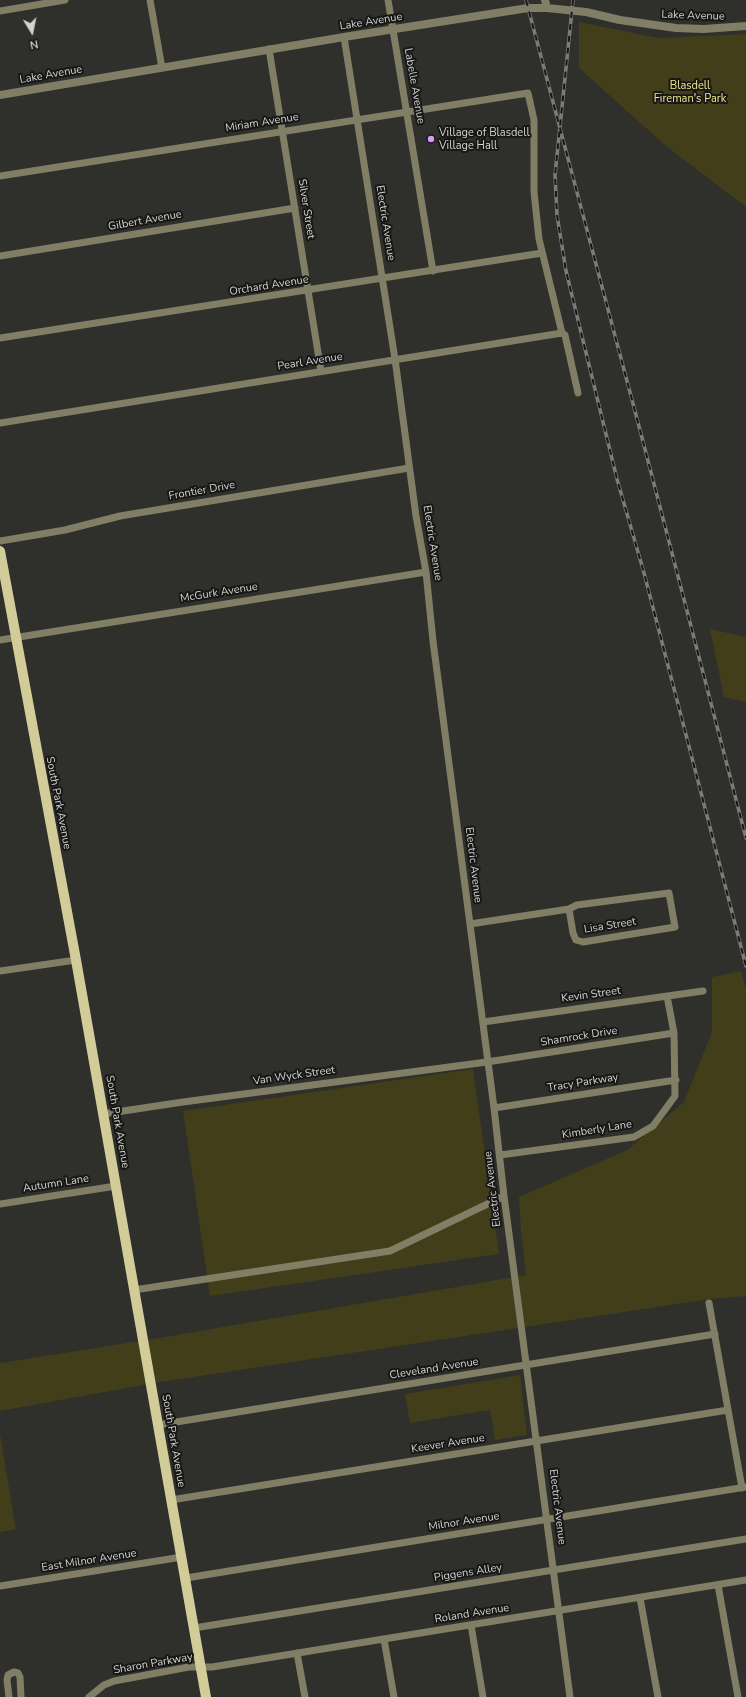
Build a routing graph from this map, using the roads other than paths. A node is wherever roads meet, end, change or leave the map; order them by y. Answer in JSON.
{"nodes":[{"id":1,"x":65,"y":0,"type":"edge"},
{"id":2,"x":150,"y":0,"type":"edge"},
{"id":3,"x":388,"y":0,"type":"edge"},
{"id":4,"x":546,"y":4,"type":"edge"},
{"id":5,"x":0,"y":11,"type":"edge"},
{"id":6,"x":746,"y":26,"type":"edge"},
{"id":7,"x":393,"y":30,"type":"junction"},
{"id":8,"x":344,"y":37,"type":"junction"},
{"id":9,"x":269,"y":50,"type":"junction"},
{"id":10,"x":162,"y":68,"type":"junction"},
{"id":11,"x":0,"y":95,"type":"edge"},
{"id":12,"x":407,"y":112,"type":"junction"},
{"id":13,"x":357,"y":120,"type":"junction"},
{"id":14,"x":282,"y":131,"type":"junction"},
{"id":15,"x":0,"y":176,"type":"edge"},
{"id":16,"x":294,"y":208,"type":"junction"},
{"id":17,"x":542,"y":253,"type":"junction"},
{"id":18,"x":0,"y":256,"type":"edge"},
{"id":19,"x":433,"y":271,"type":"junction"},
{"id":20,"x":382,"y":279,"type":"junction"},
{"id":21,"x":308,"y":291,"type":"junction"},
{"id":22,"x":562,"y":333,"type":"junction"},
{"id":23,"x":0,"y":338,"type":"edge"},
{"id":24,"x":396,"y":359,"type":"junction"},
{"id":25,"x":321,"y":371,"type":"junction"},
{"id":26,"x":578,"y":393,"type":"dead end"},
{"id":27,"x":0,"y":423,"type":"edge"},
{"id":28,"x":409,"y":468,"type":"junction"},
{"id":29,"x":0,"y":541,"type":"edge"},
{"id":30,"x":0,"y":551,"type":"edge"},
{"id":31,"x":426,"y":572,"type":"junction"},
{"id":32,"x":15,"y":637,"type":"junction"},
{"id":33,"x":0,"y":640,"type":"edge"},
{"id":34,"x":569,"y":909,"type":"junction"},
{"id":35,"x":470,"y":924,"type":"junction"},
{"id":36,"x":76,"y":960,"type":"junction"},
{"id":37,"x":0,"y":971,"type":"edge"},
{"id":38,"x":703,"y":991,"type":"dead end"},
{"id":39,"x":666,"y":996,"type":"junction"},
{"id":40,"x":482,"y":1022,"type":"junction"},
{"id":41,"x":674,"y":1033,"type":"junction"},
{"id":42,"x":487,"y":1062,"type":"junction"},
{"id":43,"x":676,"y":1080,"type":"junction"},
{"id":44,"x":494,"y":1108,"type":"junction"},
{"id":45,"x":104,"y":1114,"type":"junction"},
{"id":46,"x":500,"y":1155,"type":"junction"},
{"id":47,"x":116,"y":1186,"type":"junction"},
{"id":48,"x":504,"y":1196,"type":"junction"},
{"id":49,"x":0,"y":1204,"type":"edge"},
{"id":50,"x":134,"y":1290,"type":"junction"},
{"id":51,"x":709,"y":1303,"type":"dead end"},
{"id":52,"x":714,"y":1334,"type":"junction"},
{"id":53,"x":527,"y":1365,"type":"junction"},
{"id":54,"x":728,"y":1410,"type":"junction"},
{"id":55,"x":158,"y":1425,"type":"junction"},
{"id":56,"x":537,"y":1441,"type":"junction"},
{"id":57,"x":744,"y":1487,"type":"edge"},
{"id":58,"x":171,"y":1500,"type":"junction"},
{"id":59,"x":547,"y":1520,"type":"junction"},
{"id":60,"x":746,"y":1539,"type":"edge"},
{"id":61,"x":182,"y":1557,"type":"junction"},
{"id":62,"x":554,"y":1570,"type":"junction"},
{"id":63,"x":186,"y":1578,"type":"junction"},
{"id":64,"x":746,"y":1580,"type":"edge"},
{"id":65,"x":718,"y":1585,"type":"junction"},
{"id":66,"x":0,"y":1586,"type":"edge"},
{"id":67,"x":640,"y":1598,"type":"junction"},
{"id":68,"x":559,"y":1611,"type":"junction"},
{"id":69,"x":471,"y":1625,"type":"junction"},
{"id":70,"x":194,"y":1628,"type":"junction"},
{"id":71,"x":384,"y":1639,"type":"junction"},
{"id":72,"x":297,"y":1653,"type":"junction"},
{"id":73,"x":201,"y":1667,"type":"junction"},
{"id":74,"x":9,"y":1697,"type":"edge"},
{"id":75,"x":21,"y":1697,"type":"edge"},
{"id":76,"x":89,"y":1697,"type":"edge"},
{"id":77,"x":206,"y":1697,"type":"edge"},
{"id":78,"x":305,"y":1697,"type":"edge"},
{"id":79,"x":394,"y":1697,"type":"edge"},
{"id":80,"x":483,"y":1697,"type":"edge"},
{"id":81,"x":570,"y":1697,"type":"edge"},
{"id":82,"x":658,"y":1697,"type":"edge"},
{"id":83,"x":738,"y":1697,"type":"edge"}],
"edges":[{"from":1,"to":5,"type":"street"},
{"from":2,"to":10,"type":"street"},
{"from":3,"to":7,"type":"street","name":"Labelle Avenue"},
{"from":4,"to":6,"type":"street","name":"Lake Avenue"},
{"from":4,"to":7,"type":"street","name":"Lake Avenue"},
{"from":7,"to":8,"type":"street","name":"Lake Avenue"},
{"from":7,"to":12,"type":"street","name":"Labelle Avenue"},
{"from":8,"to":9,"type":"street","name":"Lake Avenue"},
{"from":8,"to":13,"type":"street","name":"Electric Avenue"},
{"from":9,"to":10,"type":"street","name":"Lake Avenue"},
{"from":9,"to":14,"type":"street","name":"Silver Street"},
{"from":10,"to":11,"type":"street","name":"Lake Avenue"},
{"from":12,"to":13,"type":"street","name":"Miriam Avenue"},
{"from":12,"to":17,"type":"street","name":"Miriam Avenue"},
{"from":12,"to":19,"type":"street","name":"Labelle Avenue"},
{"from":13,"to":14,"type":"street","name":"Miriam Avenue"},
{"from":13,"to":20,"type":"street","name":"Electric Avenue"},
{"from":14,"to":15,"type":"street","name":"Miriam Avenue"},
{"from":14,"to":16,"type":"street","name":"Silver Street"},
{"from":16,"to":18,"type":"street","name":"Gilbert Avenue"},
{"from":16,"to":21,"type":"street","name":"Silver Street"},
{"from":17,"to":19,"type":"street","name":"Orchard Avenue"},
{"from":17,"to":22,"type":"street"},
{"from":19,"to":20,"type":"street","name":"Orchard Avenue"},
{"from":20,"to":21,"type":"street","name":"Orchard Avenue"},
{"from":20,"to":24,"type":"street","name":"Electric Avenue"},
{"from":21,"to":23,"type":"street","name":"Orchard Avenue"},
{"from":21,"to":25,"type":"street","name":"Silver Street"},
{"from":22,"to":24,"type":"street","name":"Pearl Avenue"},
{"from":22,"to":26,"type":"street"},
{"from":24,"to":25,"type":"street","name":"Pearl Avenue"},
{"from":24,"to":28,"type":"street","name":"Electric Avenue"},
{"from":25,"to":27,"type":"street","name":"Pearl Avenue"},
{"from":28,"to":29,"type":"street","name":"Frontier Drive"},
{"from":28,"to":31,"type":"street","name":"Electric Avenue"},
{"from":30,"to":32,"type":"main road","name":"South Park Avenue"},
{"from":31,"to":32,"type":"street","name":"McGurk Avenue"},
{"from":31,"to":35,"type":"street","name":"Electric Avenue"},
{"from":32,"to":33,"type":"street","name":"McGurk Avenue"},
{"from":32,"to":36,"type":"main road","name":"South Park Avenue"},
{"from":34,"to":34,"type":"street","name":"Lisa Street"},
{"from":34,"to":35,"type":"street"},
{"from":35,"to":40,"type":"street","name":"Electric Avenue"},
{"from":36,"to":37,"type":"street"},
{"from":36,"to":45,"type":"main road","name":"South Park Avenue"},
{"from":38,"to":39,"type":"street","name":"Kevin Street"},
{"from":39,"to":40,"type":"street","name":"Kevin Street"},
{"from":39,"to":41,"type":"street","name":"Kimberly Lane"},
{"from":40,"to":42,"type":"street","name":"Electric Avenue"},
{"from":41,"to":42,"type":"street","name":"Shamrock Drive"},
{"from":41,"to":43,"type":"street","name":"Kimberly Lane"},
{"from":42,"to":44,"type":"street","name":"Electric Avenue"},
{"from":42,"to":45,"type":"street","name":"Van Wyck Street"},
{"from":43,"to":44,"type":"street","name":"Tracy Parkway"},
{"from":43,"to":46,"type":"street","name":"Kimberly Lane"},
{"from":44,"to":46,"type":"street","name":"Electric Avenue"},
{"from":45,"to":47,"type":"main road","name":"South Park Avenue"},
{"from":46,"to":48,"type":"street","name":"Electric Avenue"},
{"from":47,"to":49,"type":"street","name":"Autumn Lane"},
{"from":47,"to":50,"type":"main road","name":"South Park Avenue"},
{"from":48,"to":50,"type":"street"},
{"from":48,"to":53,"type":"street","name":"Electric Avenue"},
{"from":50,"to":55,"type":"main road","name":"South Park Avenue"},
{"from":51,"to":52,"type":"street"},
{"from":52,"to":53,"type":"street","name":"Cleveland Avenue"},
{"from":52,"to":54,"type":"street"},
{"from":53,"to":55,"type":"street","name":"Cleveland Avenue"},
{"from":53,"to":56,"type":"street","name":"Electric Avenue"},
{"from":54,"to":56,"type":"street","name":"Keever Avenue"},
{"from":54,"to":57,"type":"street"},
{"from":55,"to":58,"type":"main road","name":"South Park Avenue"},
{"from":56,"to":58,"type":"street","name":"Keever Avenue"},
{"from":56,"to":59,"type":"street","name":"Electric Avenue"},
{"from":57,"to":59,"type":"street","name":"Milnor Avenue"},
{"from":58,"to":61,"type":"main road","name":"South Park Avenue"},
{"from":59,"to":62,"type":"street","name":"Electric Avenue"},
{"from":59,"to":63,"type":"street","name":"Milnor Avenue"},
{"from":60,"to":62,"type":"street","name":"Piggens Alley"},
{"from":61,"to":63,"type":"main road","name":"South Park Avenue"},
{"from":61,"to":66,"type":"street","name":"East Milnor Avenue"},
{"from":62,"to":68,"type":"street","name":"Electric Avenue"},
{"from":62,"to":70,"type":"street","name":"Piggens Alley"},
{"from":63,"to":70,"type":"main road","name":"South Park Avenue"},
{"from":64,"to":65,"type":"street","name":"Roland Avenue"},
{"from":65,"to":67,"type":"street","name":"Roland Avenue"},
{"from":65,"to":83,"type":"street"},
{"from":67,"to":68,"type":"street","name":"Roland Avenue"},
{"from":67,"to":82,"type":"street"},
{"from":68,"to":69,"type":"street","name":"Roland Avenue"},
{"from":68,"to":81,"type":"street","name":"Electric Avenue"},
{"from":69,"to":71,"type":"street","name":"Roland Avenue"},
{"from":69,"to":80,"type":"street"},
{"from":70,"to":73,"type":"main road","name":"South Park Avenue"},
{"from":71,"to":72,"type":"street","name":"Roland Avenue"},
{"from":71,"to":79,"type":"street"},
{"from":72,"to":73,"type":"street","name":"Roland Avenue"},
{"from":72,"to":78,"type":"street"},
{"from":73,"to":76,"type":"street","name":"Sharon Parkway"},
{"from":73,"to":77,"type":"main road","name":"South Park Avenue"},
{"from":74,"to":75,"type":"street"}]}
